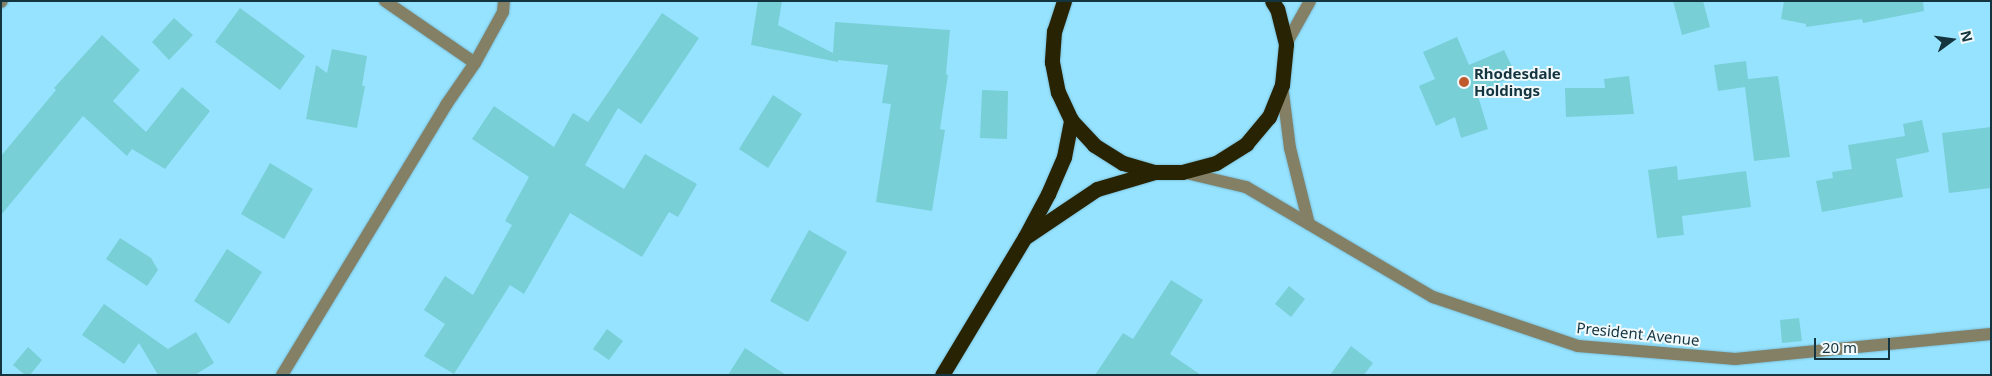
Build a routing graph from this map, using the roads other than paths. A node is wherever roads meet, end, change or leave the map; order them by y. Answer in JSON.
{"nodes":[{"id":1,"x":385,"y":1,"type":"edge"},
{"id":2,"x":504,"y":1,"type":"edge"},
{"id":3,"x":1064,"y":1,"type":"edge"},
{"id":4,"x":1272,"y":1,"type":"edge"},
{"id":5,"x":1310,"y":1,"type":"edge"},
{"id":6,"x":1286,"y":44,"type":"junction"},
{"id":7,"x":475,"y":63,"type":"junction"},
{"id":8,"x":1282,"y":85,"type":"junction"},
{"id":9,"x":1072,"y":120,"type":"junction"},
{"id":10,"x":1155,"y":172,"type":"junction"},
{"id":11,"x":1182,"y":172,"type":"junction"},
{"id":12,"x":1309,"y":224,"type":"junction"},
{"id":13,"x":1025,"y":237,"type":"junction"},
{"id":14,"x":1991,"y":334,"type":"edge"},
{"id":15,"x":282,"y":375,"type":"edge"},
{"id":16,"x":942,"y":375,"type":"edge"}],
"edges":[{"from":1,"to":7,"type":"street"},
{"from":2,"to":7,"type":"street"},
{"from":3,"to":9,"type":"highway"},
{"from":4,"to":6,"type":"highway"},
{"from":5,"to":6,"type":"street"},
{"from":6,"to":8,"type":"highway"},
{"from":7,"to":15,"type":"street"},
{"from":8,"to":11,"type":"highway"},
{"from":8,"to":12,"type":"street"},
{"from":9,"to":10,"type":"highway"},
{"from":9,"to":13,"type":"highway"},
{"from":10,"to":11,"type":"highway"},
{"from":10,"to":13,"type":"highway"},
{"from":11,"to":12,"type":"street","name":"President Avenue"},
{"from":12,"to":14,"type":"street","name":"President Avenue"},
{"from":13,"to":16,"type":"highway"}]}
